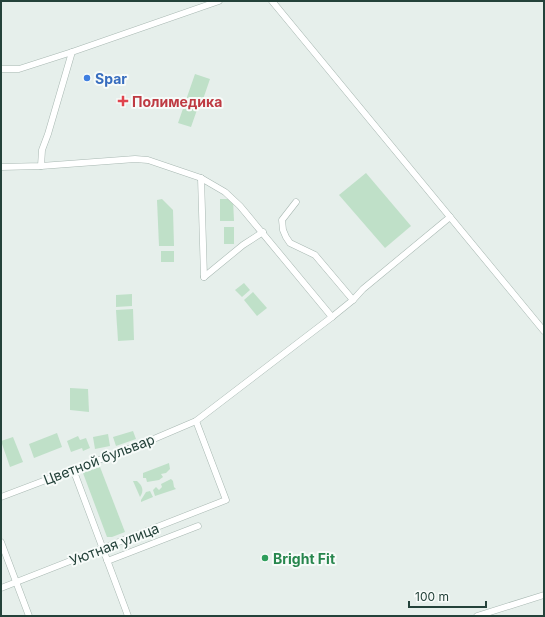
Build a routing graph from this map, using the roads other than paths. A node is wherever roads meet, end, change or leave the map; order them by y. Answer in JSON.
{"nodes":[{"id":1,"x":219,"y":1,"type":"edge"},
{"id":2,"x":272,"y":1,"type":"edge"},
{"id":3,"x":72,"y":52,"type":"junction"},
{"id":4,"x":1,"y":69,"type":"edge"},
{"id":5,"x":41,"y":166,"type":"junction"},
{"id":6,"x":1,"y":167,"type":"edge"},
{"id":7,"x":201,"y":178,"type":"junction"},
{"id":8,"x":296,"y":202,"type":"dead end"},
{"id":9,"x":450,"y":216,"type":"junction"},
{"id":10,"x":263,"y":232,"type":"junction"},
{"id":11,"x":353,"y":300,"type":"junction"},
{"id":12,"x":332,"y":317,"type":"junction"},
{"id":13,"x":544,"y":331,"type":"edge"},
{"id":14,"x":196,"y":421,"type":"junction"},
{"id":15,"x":73,"y":469,"type":"junction"},
{"id":16,"x":1,"y":497,"type":"edge"},
{"id":17,"x":198,"y":526,"type":"dead end"},
{"id":18,"x":1,"y":542,"type":"edge"},
{"id":19,"x":104,"y":548,"type":"junction"},
{"id":20,"x":107,"y":560,"type":"junction"},
{"id":21,"x":16,"y":582,"type":"junction"},
{"id":22,"x":1,"y":588,"type":"edge"},
{"id":23,"x":544,"y":595,"type":"edge"},
{"id":24,"x":29,"y":616,"type":"edge"},
{"id":25,"x":128,"y":616,"type":"edge"},
{"id":26,"x":477,"y":616,"type":"edge"}],
"edges":[{"from":1,"to":3,"type":"street"},
{"from":2,"to":9,"type":"street"},
{"from":3,"to":4,"type":"street"},
{"from":3,"to":5,"type":"street"},
{"from":5,"to":6,"type":"street"},
{"from":5,"to":7,"type":"street"},
{"from":7,"to":10,"type":"street"},
{"from":7,"to":10,"type":"street"},
{"from":8,"to":11,"type":"street"},
{"from":9,"to":11,"type":"street","name":"Цветной бульвар"},
{"from":9,"to":13,"type":"street"},
{"from":10,"to":12,"type":"street"},
{"from":11,"to":12,"type":"street","name":"Цветной бульвар"},
{"from":12,"to":14,"type":"street","name":"Цветной бульвар"},
{"from":14,"to":15,"type":"street","name":"Цветной бульвар"},
{"from":14,"to":19,"type":"street","name":"Уютная улица"},
{"from":15,"to":16,"type":"street","name":"Цветной бульвар"},
{"from":15,"to":19,"type":"street"},
{"from":17,"to":20,"type":"street"},
{"from":18,"to":21,"type":"street"},
{"from":19,"to":20,"type":"street"},
{"from":19,"to":21,"type":"street","name":"Уютная улица"},
{"from":20,"to":25,"type":"street"},
{"from":21,"to":22,"type":"street","name":"Уютная улица"},
{"from":21,"to":24,"type":"street"},
{"from":23,"to":26,"type":"street"}]}
